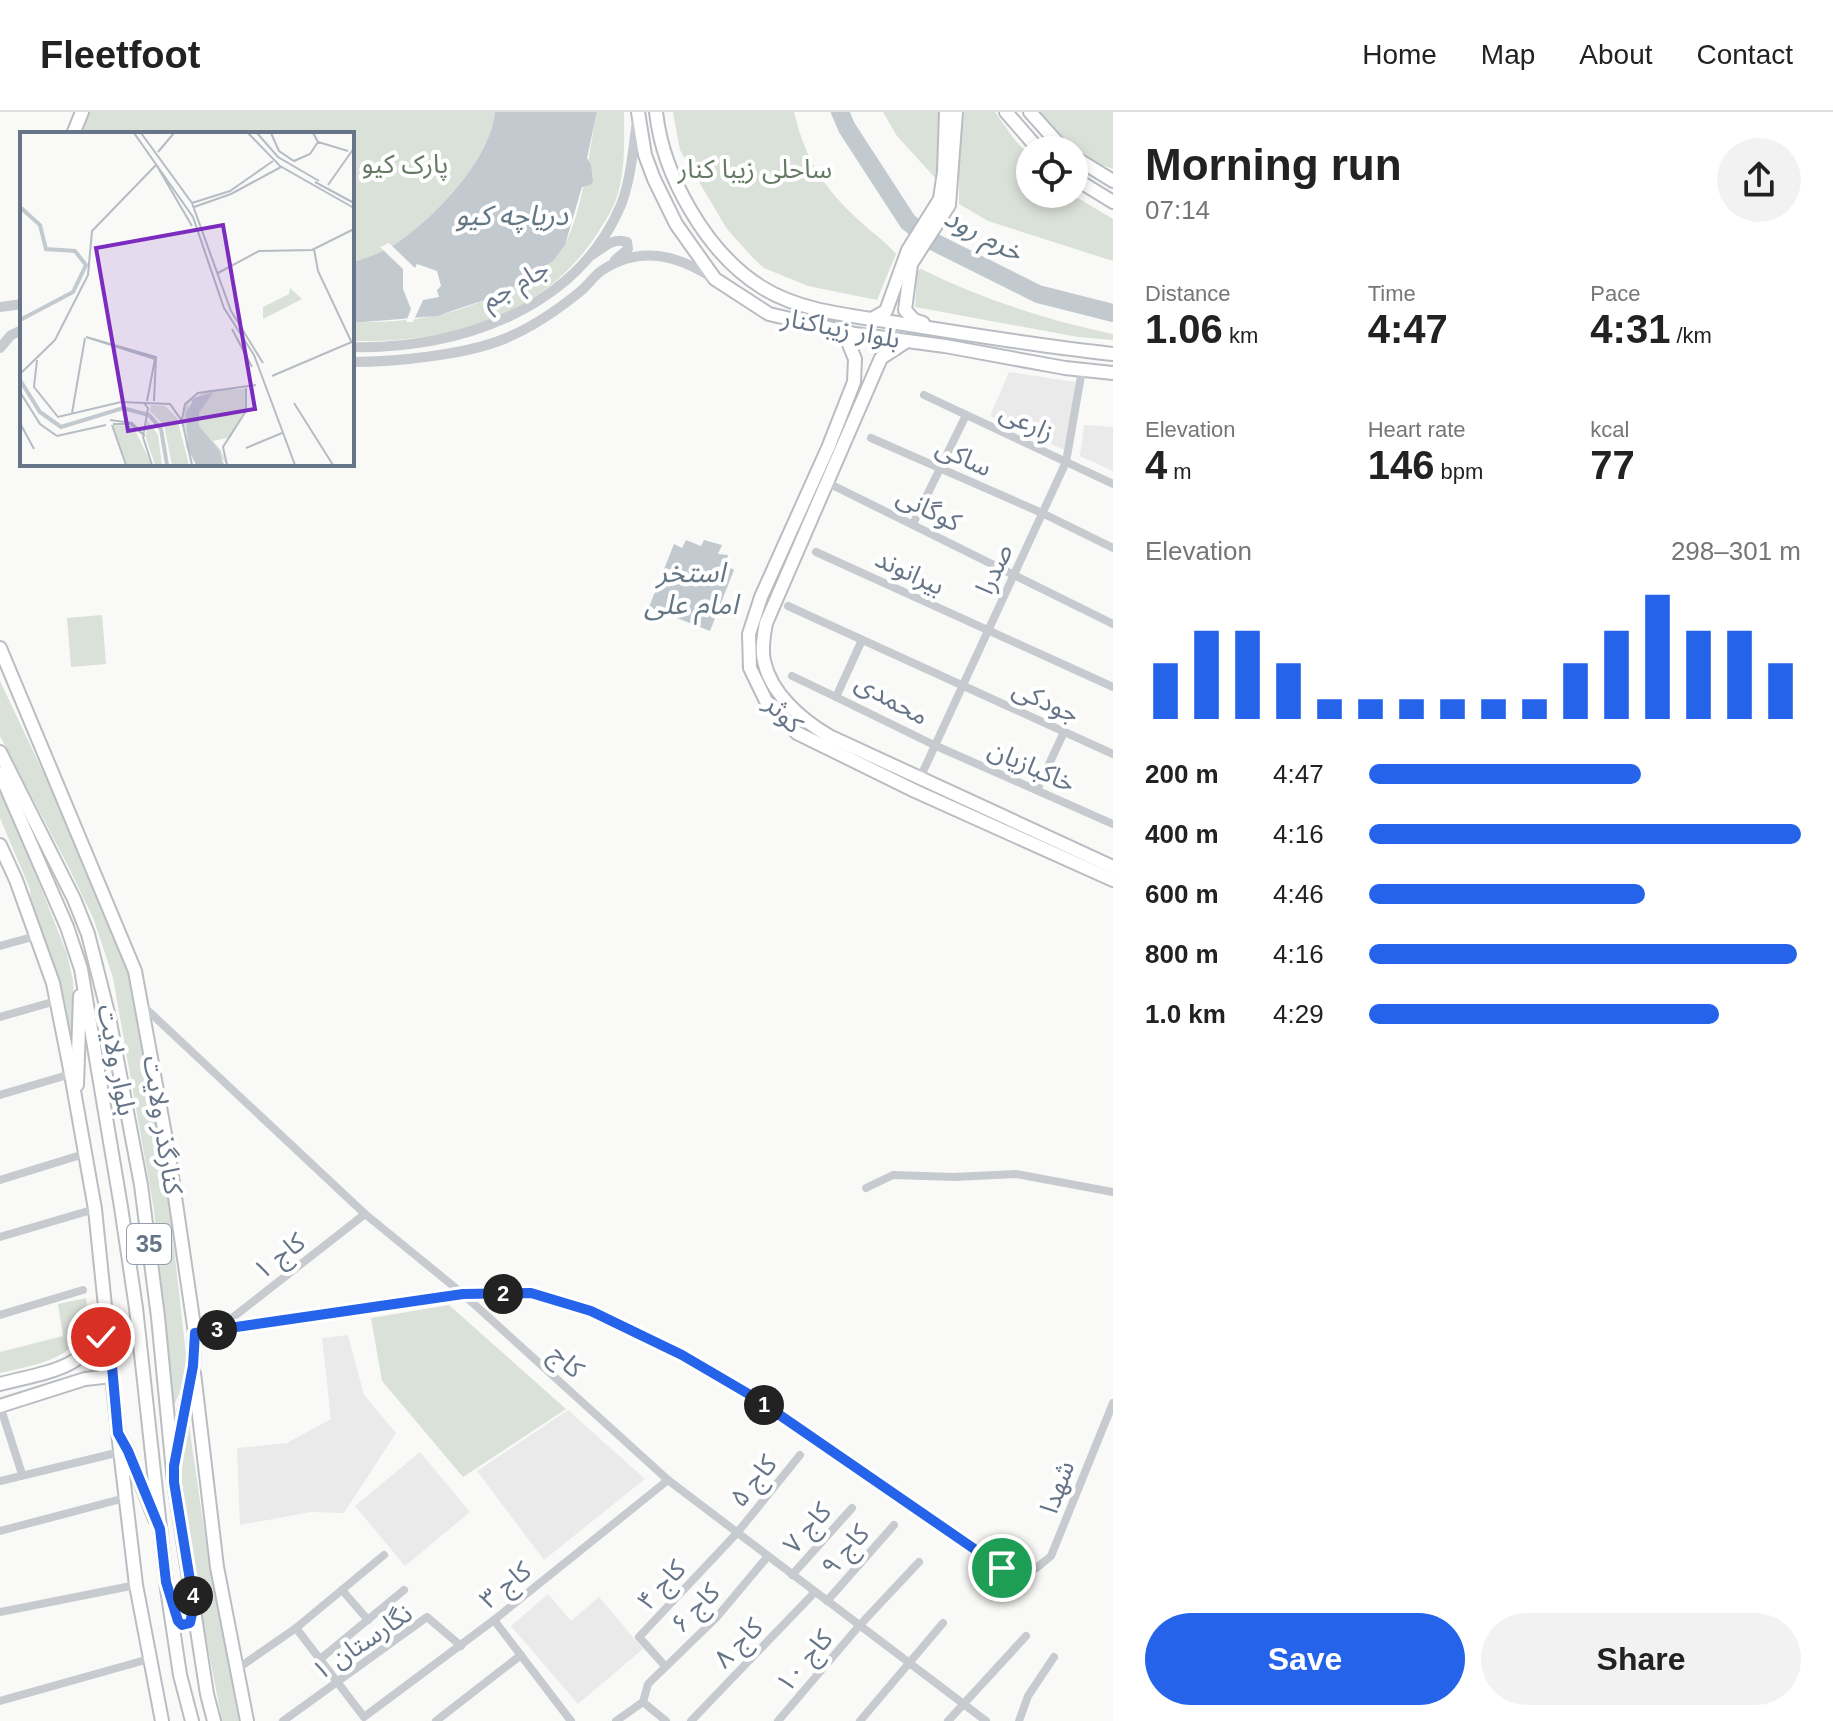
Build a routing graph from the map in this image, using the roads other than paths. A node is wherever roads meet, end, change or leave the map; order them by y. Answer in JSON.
{"nodes":[{"id":1,"x":82,"y":112,"type":"edge"},
{"id":2,"x":656,"y":112,"type":"edge"},
{"id":3,"x":946,"y":112,"type":"edge"},
{"id":4,"x":956,"y":112,"type":"edge"},
{"id":5,"x":1006,"y":112,"type":"edge"},
{"id":6,"x":1030,"y":112,"type":"edge"},
{"id":7,"x":637,"y":114,"type":"edge"},
{"id":8,"x":74,"y":132,"type":"edge"},
{"id":9,"x":1027,"y":136,"type":"edge"},
{"id":10,"x":1051,"y":136,"type":"edge"},
{"id":11,"x":1088,"y":166,"type":"edge"},
{"id":12,"x":1113,"y":181,"type":"edge"},
{"id":13,"x":1088,"y":187,"type":"edge"},
{"id":14,"x":1113,"y":202,"type":"edge"},
{"id":15,"x":938,"y":214,"type":"junction"},
{"id":16,"x":911,"y":253,"type":"junction"},
{"id":17,"x":588,"y":257,"type":"junction"},
{"id":18,"x":601,"y":271,"type":"junction"},
{"id":19,"x":715,"y":279,"type":"junction"},
{"id":20,"x":20,"y":304,"type":"edge"},
{"id":21,"x":0,"y":307,"type":"edge"},
{"id":22,"x":872,"y":319,"type":"junction"},
{"id":23,"x":20,"y":331,"type":"edge"},
{"id":24,"x":844,"y":332,"type":"junction"},
{"id":25,"x":946,"y":332,"type":"junction"},
{"id":26,"x":907,"y":341,"type":"junction"},
{"id":27,"x":354,"y":347,"type":"edge"},
{"id":28,"x":0,"y":348,"type":"edge"},
{"id":29,"x":1113,"y":354,"type":"edge"},
{"id":30,"x":354,"y":362,"type":"edge"},
{"id":31,"x":1082,"y":370,"type":"junction"},
{"id":32,"x":1113,"y":373,"type":"edge"},
{"id":33,"x":854,"y":382,"type":"junction"},
{"id":34,"x":868,"y":387,"type":"junction"},
{"id":35,"x":924,"y":395,"type":"dead end"},
{"id":36,"x":966,"y":415,"type":"junction"},
{"id":37,"x":871,"y":438,"type":"dead end"},
{"id":38,"x":1066,"y":462,"type":"junction"},
{"id":39,"x":940,"y":468,"type":"junction"},
{"id":40,"x":826,"y":482,"type":"junction"},
{"id":41,"x":1113,"y":484,"type":"edge"},
{"id":42,"x":1042,"y":513,"type":"junction"},
{"id":43,"x":913,"y":524,"type":"junction"},
{"id":44,"x":799,"y":528,"type":"junction"},
{"id":45,"x":1113,"y":548,"type":"edge"},
{"id":46,"x":816,"y":552,"type":"dead end"},
{"id":47,"x":1015,"y":573,"type":"junction"},
{"id":48,"x":788,"y":606,"type":"dead end"},
{"id":49,"x":1112,"y":622,"type":"edge"},
{"id":50,"x":987,"y":630,"type":"junction"},
{"id":51,"x":862,"y":640,"type":"junction"},
{"id":52,"x":0,"y":648,"type":"edge"},
{"id":53,"x":792,"y":676,"type":"dead end"},
{"id":54,"x":962,"y":685,"type":"junction"},
{"id":55,"x":1113,"y":687,"type":"edge"},
{"id":56,"x":836,"y":697,"type":"junction"},
{"id":57,"x":1064,"y":732,"type":"junction"},
{"id":58,"x":934,"y":745,"type":"junction"},
{"id":59,"x":0,"y":752,"type":"edge"},
{"id":60,"x":1113,"y":754,"type":"edge"},
{"id":61,"x":0,"y":773,"type":"edge"},
{"id":62,"x":917,"y":785,"type":"junction"},
{"id":63,"x":1037,"y":790,"type":"junction"},
{"id":64,"x":1113,"y":824,"type":"edge"},
{"id":65,"x":0,"y":845,"type":"edge"},
{"id":66,"x":4,"y":863,"type":"edge"},
{"id":67,"x":1113,"y":867,"type":"edge"},
{"id":68,"x":1113,"y":880,"type":"edge"},
{"id":69,"x":36,"y":936,"type":"junction"},
{"id":70,"x":0,"y":946,"type":"edge"},
{"id":71,"x":81,"y":969,"type":"junction"},
{"id":72,"x":56,"y":1001,"type":"junction"},
{"id":73,"x":142,"y":1005,"type":"junction"},
{"id":74,"x":0,"y":1017,"type":"edge"},
{"id":75,"x":71,"y":1074,"type":"junction"},
{"id":76,"x":0,"y":1095,"type":"edge"},
{"id":77,"x":75,"y":1096,"type":"junction"},
{"id":78,"x":84,"y":1154,"type":"junction"},
{"id":79,"x":0,"y":1180,"type":"edge"},
{"id":80,"x":866,"y":1188,"type":"dead end"},
{"id":81,"x":1113,"y":1192,"type":"edge"},
{"id":82,"x":95,"y":1209,"type":"junction"},
{"id":83,"x":365,"y":1214,"type":"junction"},
{"id":84,"x":0,"y":1237,"type":"edge"},
{"id":85,"x":83,"y":1290,"type":"dead end"},
{"id":86,"x":463,"y":1294,"type":"junction"},
{"id":87,"x":0,"y":1315,"type":"edge"},
{"id":88,"x":108,"y":1322,"type":"junction"},
{"id":89,"x":217,"y":1330,"type":"junction"},
{"id":90,"x":195,"y":1333,"type":"junction"},
{"id":91,"x":193,"y":1366,"type":"junction"},
{"id":92,"x":64,"y":1367,"type":"junction"},
{"id":93,"x":112,"y":1376,"type":"junction"},
{"id":94,"x":68,"y":1383,"type":"junction"},
{"id":95,"x":0,"y":1384,"type":"edge"},
{"id":96,"x":1113,"y":1403,"type":"edge"},
{"id":97,"x":0,"y":1406,"type":"edge"},
{"id":98,"x":118,"y":1433,"type":"junction"},
{"id":99,"x":120,"y":1452,"type":"junction"},
{"id":100,"x":800,"y":1455,"type":"dead end"},
{"id":101,"x":174,"y":1466,"type":"junction"},
{"id":102,"x":22,"y":1474,"type":"junction"},
{"id":103,"x":668,"y":1480,"type":"junction"},
{"id":104,"x":0,"y":1481,"type":"edge"},
{"id":105,"x":125,"y":1498,"type":"junction"},
{"id":106,"x":852,"y":1508,"type":"dead end"},
{"id":107,"x":894,"y":1525,"type":"dead end"},
{"id":108,"x":160,"y":1529,"type":"junction"},
{"id":109,"x":0,"y":1531,"type":"edge"},
{"id":110,"x":737,"y":1533,"type":"junction"},
{"id":111,"x":384,"y":1555,"type":"dead end"},
{"id":112,"x":768,"y":1556,"type":"junction"},
{"id":113,"x":919,"y":1562,"type":"dead end"},
{"id":114,"x":792,"y":1575,"type":"junction"},
{"id":115,"x":166,"y":1582,"type":"junction"},
{"id":116,"x":136,"y":1585,"type":"junction"},
{"id":117,"x":342,"y":1590,"type":"junction"},
{"id":118,"x":404,"y":1590,"type":"dead end"},
{"id":119,"x":815,"y":1592,"type":"junction"},
{"id":120,"x":827,"y":1601,"type":"junction"},
{"id":121,"x":194,"y":1605,"type":"junction"},
{"id":122,"x":0,"y":1612,"type":"edge"},
{"id":123,"x":368,"y":1620,"type":"junction"},
{"id":124,"x":494,"y":1620,"type":"junction"},
{"id":125,"x":943,"y":1623,"type":"dead end"},
{"id":126,"x":859,"y":1626,"type":"junction"},
{"id":127,"x":296,"y":1628,"type":"junction"},
{"id":128,"x":1026,"y":1636,"type":"dead end"},
{"id":129,"x":461,"y":1646,"type":"junction"},
{"id":130,"x":521,"y":1655,"type":"junction"},
{"id":131,"x":1054,"y":1657,"type":"dead end"},
{"id":132,"x":149,"y":1659,"type":"junction"},
{"id":133,"x":319,"y":1660,"type":"junction"},
{"id":134,"x":909,"y":1664,"type":"junction"},
{"id":135,"x":665,"y":1666,"type":"junction"},
{"id":136,"x":237,"y":1669,"type":"junction"},
{"id":137,"x":180,"y":1675,"type":"junction"},
{"id":138,"x":337,"y":1683,"type":"junction"},
{"id":139,"x":207,"y":1694,"type":"junction"},
{"id":140,"x":0,"y":1701,"type":"edge"},
{"id":141,"x":643,"y":1702,"type":"junction"},
{"id":142,"x":963,"y":1704,"type":"junction"},
{"id":143,"x":162,"y":1721,"type":"edge"},
{"id":144,"x":192,"y":1721,"type":"edge"},
{"id":145,"x":214,"y":1721,"type":"edge"},
{"id":146,"x":247,"y":1721,"type":"edge"},
{"id":147,"x":283,"y":1721,"type":"edge"},
{"id":148,"x":436,"y":1721,"type":"edge"},
{"id":149,"x":571,"y":1721,"type":"edge"},
{"id":150,"x":616,"y":1721,"type":"edge"},
{"id":151,"x":666,"y":1721,"type":"edge"},
{"id":152,"x":691,"y":1721,"type":"edge"},
{"id":153,"x":778,"y":1721,"type":"edge"},
{"id":154,"x":860,"y":1721,"type":"edge"},
{"id":155,"x":948,"y":1721,"type":"edge"},
{"id":156,"x":986,"y":1721,"type":"edge"},
{"id":157,"x":1019,"y":1721,"type":"edge"}],
"edges":[{"from":1,"to":8,"type":"main road"},
{"from":2,"to":22,"type":"main road","name":"بلوار زیباکنار"},
{"from":3,"to":15,"type":"main road"},
{"from":4,"to":15,"type":"main road"},
{"from":5,"to":9,"type":"main road"},
{"from":6,"to":10,"type":"main road"},
{"from":7,"to":17,"type":"street","name":"جام جم"},
{"from":7,"to":19,"type":"main road","name":"بلوار زیباکنار"},
{"from":11,"to":12,"type":"main road"},
{"from":13,"to":14,"type":"main road"},
{"from":15,"to":16,"type":"main road"},
{"from":16,"to":22,"type":"main road"},
{"from":16,"to":25,"type":"main road"},
{"from":17,"to":18,"type":"street"},
{"from":17,"to":27,"type":"street","name":"جام جم"},
{"from":18,"to":19,"type":"street","name":"جام جم"},
{"from":18,"to":30,"type":"street","name":"جام جم"},
{"from":19,"to":24,"type":"main road","name":"بلوار زیباکنار"},
{"from":20,"to":21,"type":"street"},
{"from":22,"to":25,"type":"main road","name":"بلوار زیباکنار"},
{"from":23,"to":28,"type":"street"},
{"from":24,"to":26,"type":"main road","name":"بلوار زیباکنار"},
{"from":24,"to":33,"type":"main road","name":"کوثر"},
{"from":25,"to":29,"type":"main road","name":"بلوار زیباکنار"},
{"from":26,"to":31,"type":"main road","name":"بلوار زیباکنار"},
{"from":26,"to":34,"type":"main road","name":"کوثر"},
{"from":31,"to":32,"type":"main road","name":"بلوار زیباکنار"},
{"from":31,"to":38,"type":"street","name":"صدرا"},
{"from":33,"to":34,"type":"main road"},
{"from":33,"to":44,"type":"main road","name":"کوثر"},
{"from":34,"to":40,"type":"main road","name":"کوثر"},
{"from":35,"to":36,"type":"street","name":"زارعی"},
{"from":36,"to":38,"type":"street","name":"زارعی"},
{"from":36,"to":39,"type":"street"},
{"from":37,"to":39,"type":"street","name":"ساکی"},
{"from":38,"to":41,"type":"street","name":"زارعی"},
{"from":38,"to":42,"type":"street","name":"صدرا"},
{"from":39,"to":42,"type":"street","name":"ساکی"},
{"from":39,"to":43,"type":"street"},
{"from":40,"to":43,"type":"street","name":"کوگانی"},
{"from":40,"to":44,"type":"main road","name":"کوثر"},
{"from":42,"to":45,"type":"street","name":"ساکی"},
{"from":42,"to":47,"type":"street","name":"صدرا"},
{"from":43,"to":47,"type":"street","name":"کوگانی"},
{"from":44,"to":62,"type":"main road","name":"کوثر"},
{"from":46,"to":50,"type":"street","name":"بیرانوند"},
{"from":47,"to":49,"type":"street","name":"کوگانی"},
{"from":47,"to":50,"type":"street","name":"صدرا"},
{"from":48,"to":51,"type":"street","name":"محمدی"},
{"from":50,"to":54,"type":"street","name":"صدرا"},
{"from":50,"to":55,"type":"street","name":"بیرانوند"},
{"from":51,"to":54,"type":"street","name":"محمدی"},
{"from":51,"to":56,"type":"street","name":"محمدی"},
{"from":52,"to":73,"type":"main road","name":"کنارگذر ولایت"},
{"from":53,"to":56,"type":"street"},
{"from":54,"to":57,"type":"street","name":"جودکی"},
{"from":54,"to":58,"type":"street","name":"صدرا"},
{"from":56,"to":58,"type":"street","name":"محمدی"},
{"from":57,"to":60,"type":"street","name":"جودکی"},
{"from":57,"to":63,"type":"street"},
{"from":58,"to":62,"type":"street","name":"صدرا"},
{"from":58,"to":63,"type":"street","name":"خاکبازیان"},
{"from":59,"to":101,"type":"main road","name":"بلوار ولایت","number":"35"},
{"from":61,"to":71,"type":"main road","name":"بلوار ولایت","number":"35"},
{"from":62,"to":67,"type":"main road","name":"کوثر"},
{"from":62,"to":68,"type":"main road","name":"کوثر"},
{"from":63,"to":64,"type":"street","name":"خاکبازیان"},
{"from":65,"to":66,"type":"main road"},
{"from":66,"to":69,"type":"main road"},
{"from":69,"to":70,"type":"street"},
{"from":69,"to":72,"type":"main road"},
{"from":71,"to":77,"type":"main road"},
{"from":71,"to":108,"type":"main road","name":"بلوار ولایت","number":"35"},
{"from":72,"to":74,"type":"street"},
{"from":72,"to":75,"type":"main road"},
{"from":73,"to":83,"type":"street","name":"کاج"},
{"from":73,"to":90,"type":"main road","name":"کنارگذر ولایت"},
{"from":75,"to":76,"type":"street"},
{"from":75,"to":77,"type":"main road"},
{"from":77,"to":78,"type":"main road"},
{"from":78,"to":79,"type":"street"},
{"from":78,"to":82,"type":"main road"},
{"from":80,"to":81,"type":"street"},
{"from":82,"to":84,"type":"street"},
{"from":82,"to":88,"type":"main road"},
{"from":83,"to":86,"type":"street","name":"کاج"},
{"from":83,"to":89,"type":"street","name":"کاج ۱"},
{"from":85,"to":87,"type":"street"},
{"from":86,"to":89,"type":"street","name":"شهدا"},
{"from":86,"to":96,"type":"street","name":"شهدا"},
{"from":86,"to":103,"type":"street","name":"کاج"},
{"from":88,"to":92,"type":"main road"},
{"from":88,"to":93,"type":"main road"},
{"from":89,"to":90,"type":"street","name":"شهدا"},
{"from":90,"to":91,"type":"main road","name":"کنارگذر ولایت"},
{"from":91,"to":101,"type":"main road"},
{"from":91,"to":136,"type":"main road","name":"کنارگذر ولایت"},
{"from":92,"to":94,"type":"main road"},
{"from":92,"to":95,"type":"main road"},
{"from":93,"to":94,"type":"main road"},
{"from":93,"to":98,"type":"main road"},
{"from":94,"to":97,"type":"main road"},
{"from":97,"to":102,"type":"street"},
{"from":98,"to":99,"type":"main road"},
{"from":98,"to":108,"type":"main road"},
{"from":99,"to":102,"type":"street"},
{"from":99,"to":105,"type":"main road"},
{"from":100,"to":110,"type":"street","name":"کاج ۵"},
{"from":101,"to":121,"type":"main road","name":"بلوار ولایت","number":"35"},
{"from":102,"to":104,"type":"street"},
{"from":103,"to":110,"type":"street","name":"کاج"},
{"from":103,"to":124,"type":"street","name":"کاج ۳"},
{"from":105,"to":109,"type":"street"},
{"from":105,"to":116,"type":"main road"},
{"from":106,"to":114,"type":"street","name":"کاج ۷"},
{"from":107,"to":120,"type":"street","name":"کاج ۹"},
{"from":108,"to":115,"type":"main road","name":"بلوار ولایت","number":"35"},
{"from":110,"to":112,"type":"street","name":"کاج"},
{"from":110,"to":135,"type":"street","name":"کاج ۴"},
{"from":111,"to":117,"type":"street"},
{"from":112,"to":114,"type":"street","name":"کاج"},
{"from":112,"to":135,"type":"street","name":"کاج ۶"},
{"from":113,"to":126,"type":"street","name":"کاج ۱۰"},
{"from":114,"to":119,"type":"street","name":"کاج"},
{"from":115,"to":121,"type":"main road"},
{"from":115,"to":137,"type":"main road","name":"بلوار ولایت","number":"35"},
{"from":116,"to":122,"type":"street"},
{"from":116,"to":132,"type":"main road"},
{"from":117,"to":123,"type":"street"},
{"from":117,"to":127,"type":"street"},
{"from":118,"to":123,"type":"street"},
{"from":119,"to":120,"type":"street","name":"کاج"},
{"from":119,"to":152,"type":"street","name":"کاج ۸"},
{"from":120,"to":126,"type":"street","name":"کاج"},
{"from":121,"to":139,"type":"main road","name":"بلوار ولایت","number":"35"},
{"from":123,"to":133,"type":"street"},
{"from":124,"to":129,"type":"street","name":"کاج ۳"},
{"from":124,"to":130,"type":"street"},
{"from":125,"to":134,"type":"street"},
{"from":126,"to":134,"type":"street","name":"کاج"},
{"from":126,"to":153,"type":"street","name":"کاج ۱۰"},
{"from":127,"to":133,"type":"street"},
{"from":127,"to":136,"type":"street"},
{"from":128,"to":142,"type":"street"},
{"from":129,"to":138,"type":"street","name":"نگارستان ۱"},
{"from":129,"to":138,"type":"street","name":"کاج ۳"},
{"from":130,"to":148,"type":"street"},
{"from":130,"to":149,"type":"street"},
{"from":131,"to":157,"type":"street"},
{"from":132,"to":140,"type":"street"},
{"from":132,"to":143,"type":"main road"},
{"from":133,"to":138,"type":"street"},
{"from":134,"to":142,"type":"street","name":"کاج"},
{"from":134,"to":154,"type":"street"},
{"from":135,"to":141,"type":"street","name":"کاج ۶"},
{"from":136,"to":146,"type":"main road","name":"کنارگذر ولایت"},
{"from":137,"to":139,"type":"main road"},
{"from":137,"to":144,"type":"main road","name":"بلوار ولایت","number":"35"},
{"from":138,"to":147,"type":"street","name":"نگارستان ۱"},
{"from":139,"to":145,"type":"main road","name":"بلوار ولایت","number":"35"},
{"from":141,"to":150,"type":"street"},
{"from":141,"to":151,"type":"street"},
{"from":142,"to":155,"type":"street"},
{"from":142,"to":156,"type":"street","name":"کاج"}]}
